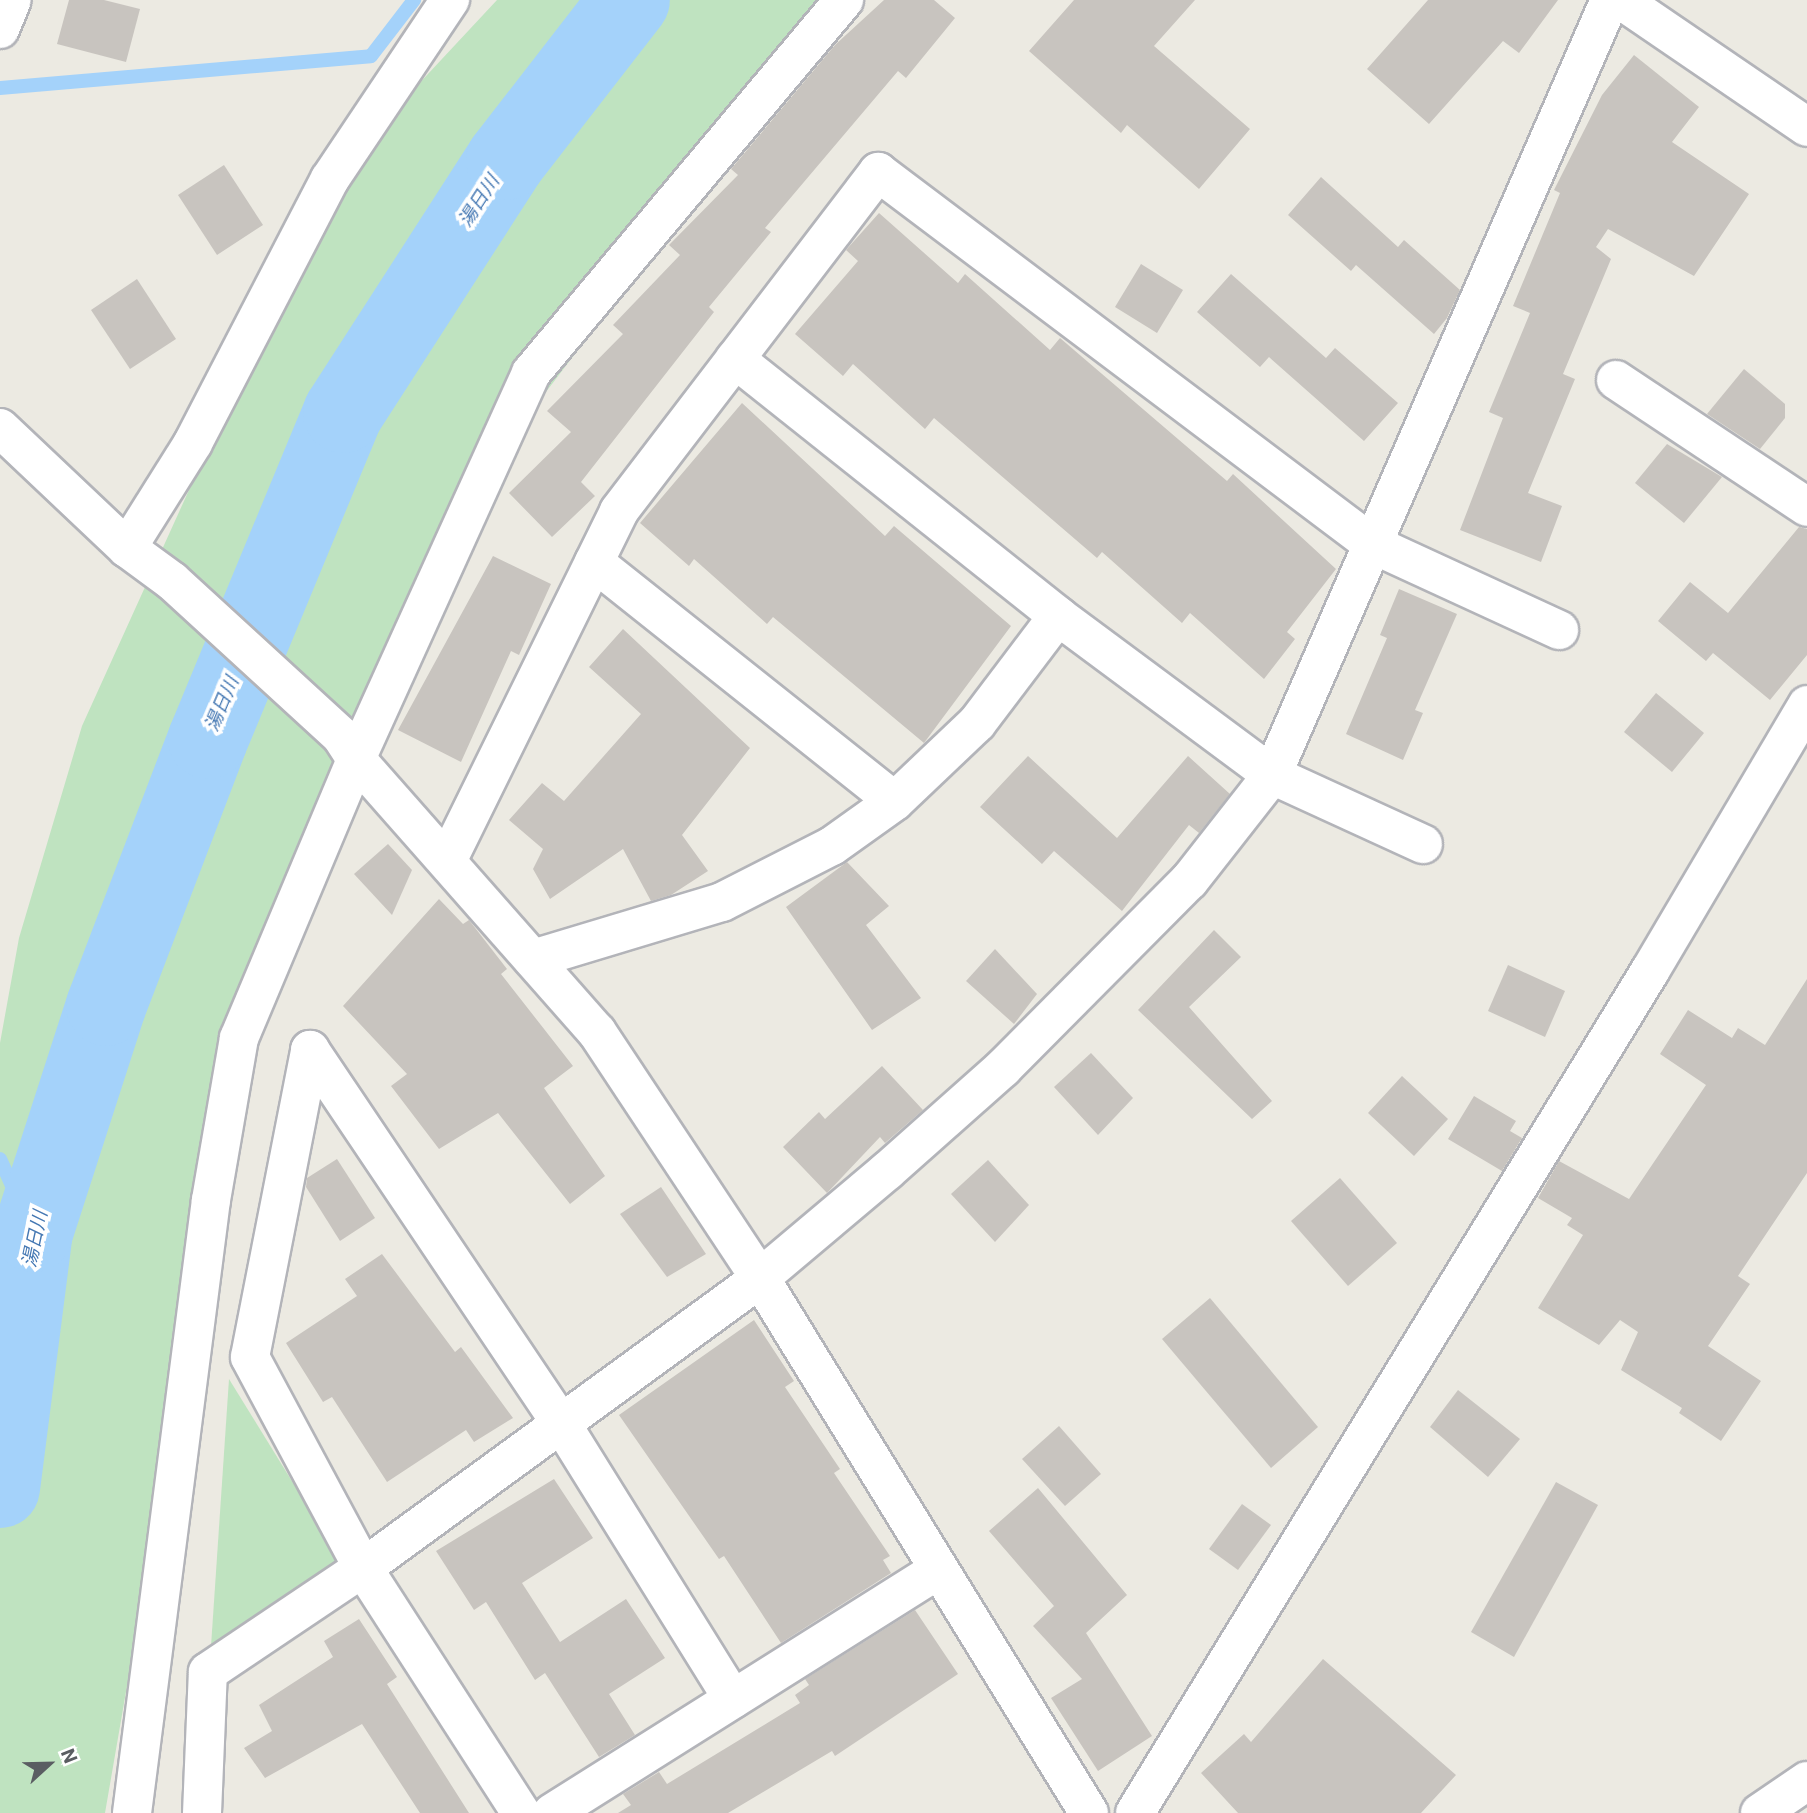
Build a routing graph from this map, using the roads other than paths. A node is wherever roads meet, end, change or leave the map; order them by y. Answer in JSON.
{"nodes":[{"id":1,"x":12,"y":0,"type":"edge"},
{"id":2,"x":450,"y":0,"type":"edge"},
{"id":3,"x":845,"y":0,"type":"edge"},
{"id":4,"x":1610,"y":0,"type":"edge"},
{"id":5,"x":1621,"y":0,"type":"edge"},
{"id":6,"x":0,"y":29,"type":"edge"},
{"id":7,"x":1807,"y":127,"type":"edge"},
{"id":8,"x":735,"y":359,"type":"junction"},
{"id":9,"x":1616,"y":380,"type":"dead end"},
{"id":10,"x":0,"y":428,"type":"edge"},
{"id":11,"x":1807,"y":507,"type":"edge"},
{"id":12,"x":1372,"y":544,"type":"junction"},
{"id":13,"x":127,"y":548,"type":"junction"},
{"id":14,"x":594,"y":562,"type":"junction"},
{"id":15,"x":1058,"y":616,"type":"junction"},
{"id":16,"x":1559,"y":630,"type":"dead end"},
{"id":17,"x":1807,"y":705,"type":"edge"},
{"id":18,"x":348,"y":747,"type":"junction"},
{"id":19,"x":1272,"y":775,"type":"junction"},
{"id":20,"x":895,"y":801,"type":"junction"},
{"id":21,"x":1423,"y":844,"type":"dead end"},
{"id":22,"x":447,"y":862,"type":"junction"},
{"id":23,"x":533,"y":960,"type":"junction"},
{"id":24,"x":760,"y":1278,"type":"junction"},
{"id":25,"x":561,"y":1423,"type":"junction"},
{"id":26,"x":363,"y":1568,"type":"junction"},
{"id":27,"x":939,"y":1569,"type":"junction"},
{"id":28,"x":733,"y":1699,"type":"junction"},
{"id":29,"x":1803,"y":1791,"type":"edge"},
{"id":30,"x":132,"y":1813,"type":"edge"},
{"id":31,"x":202,"y":1813,"type":"edge"},
{"id":32,"x":521,"y":1813,"type":"edge"},
{"id":33,"x":552,"y":1813,"type":"edge"},
{"id":34,"x":1088,"y":1813,"type":"edge"},
{"id":35,"x":1135,"y":1813,"type":"edge"},
{"id":36,"x":1760,"y":1813,"type":"edge"}],
"edges":[{"from":1,"to":6,"type":"street"},
{"from":2,"to":13,"type":"street"},
{"from":3,"to":18,"type":"street"},
{"from":4,"to":12,"type":"street"},
{"from":5,"to":7,"type":"street"},
{"from":8,"to":12,"type":"street"},
{"from":8,"to":14,"type":"street"},
{"from":8,"to":15,"type":"street"},
{"from":9,"to":11,"type":"street"},
{"from":10,"to":13,"type":"street"},
{"from":12,"to":16,"type":"street"},
{"from":12,"to":19,"type":"street"},
{"from":13,"to":18,"type":"street"},
{"from":14,"to":20,"type":"street"},
{"from":14,"to":22,"type":"street"},
{"from":15,"to":19,"type":"street"},
{"from":15,"to":20,"type":"street"},
{"from":17,"to":35,"type":"street"},
{"from":18,"to":22,"type":"street"},
{"from":18,"to":30,"type":"street"},
{"from":19,"to":21,"type":"street"},
{"from":19,"to":24,"type":"street"},
{"from":20,"to":23,"type":"street"},
{"from":22,"to":23,"type":"street"},
{"from":23,"to":24,"type":"street"},
{"from":24,"to":25,"type":"street"},
{"from":24,"to":27,"type":"street"},
{"from":25,"to":26,"type":"street"},
{"from":25,"to":26,"type":"street"},
{"from":25,"to":28,"type":"street"},
{"from":26,"to":31,"type":"street"},
{"from":26,"to":32,"type":"street"},
{"from":27,"to":28,"type":"street"},
{"from":27,"to":34,"type":"street"},
{"from":28,"to":33,"type":"street"},
{"from":29,"to":36,"type":"street"}]}
